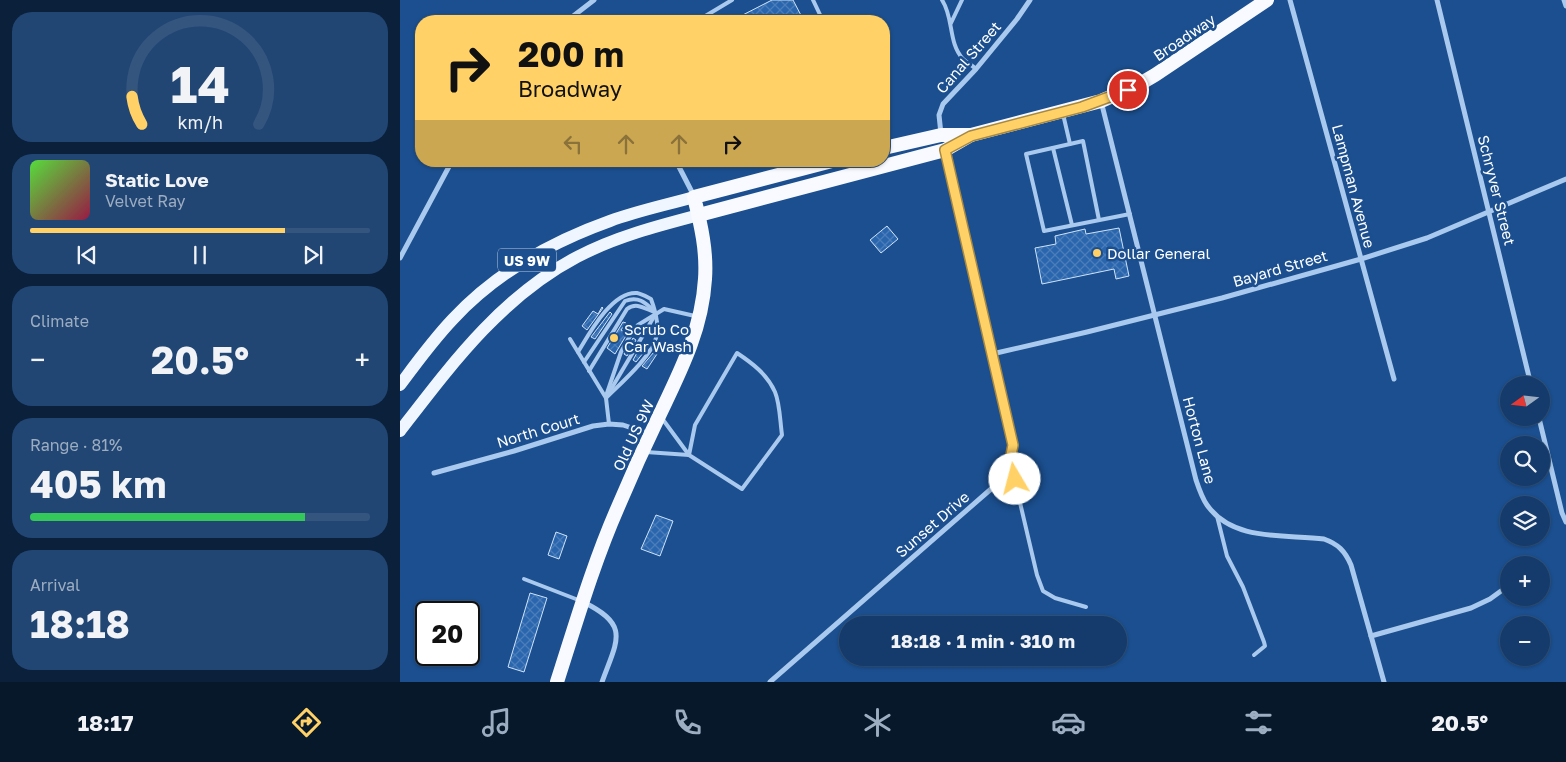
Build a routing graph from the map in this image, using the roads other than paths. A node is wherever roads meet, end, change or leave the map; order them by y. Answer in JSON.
{"nodes":[{"id":1,"x":594,"y":0,"type":"edge"},
{"id":2,"x":732,"y":0,"type":"edge"},
{"id":3,"x":813,"y":0,"type":"edge"},
{"id":4,"x":942,"y":0,"type":"edge"},
{"id":5,"x":962,"y":0,"type":"edge"},
{"id":6,"x":1030,"y":0,"type":"edge"},
{"id":7,"x":1267,"y":0,"type":"edge"},
{"id":8,"x":1290,"y":0,"type":"edge"},
{"id":9,"x":1437,"y":0,"type":"edge"},
{"id":10,"x":1564,"y":0,"type":"edge"},
{"id":11,"x":1566,"y":6,"type":"edge"},
{"id":12,"x":575,"y":15,"type":"edge"},
{"id":13,"x":707,"y":15,"type":"edge"},
{"id":14,"x":820,"y":15,"type":"edge"},
{"id":15,"x":951,"y":23,"type":"junction"},
{"id":16,"x":976,"y":68,"type":"junction"},
{"id":17,"x":1101,"y":101,"type":"junction"},
{"id":18,"x":1063,"y":112,"type":"junction"},
{"id":19,"x":941,"y":135,"type":"junction"},
{"id":20,"x":971,"y":136,"type":"junction"},
{"id":21,"x":1070,"y":144,"type":"junction"},
{"id":22,"x":890,"y":145,"type":"edge"},
{"id":23,"x":1053,"y":148,"type":"junction"},
{"id":24,"x":945,"y":150,"type":"junction"},
{"id":25,"x":890,"y":165,"type":"edge"},
{"id":26,"x":449,"y":167,"type":"edge"},
{"id":27,"x":679,"y":167,"type":"edge"},
{"id":28,"x":809,"y":167,"type":"edge"},
{"id":29,"x":881,"y":167,"type":"edge"},
{"id":30,"x":1566,"y":179,"type":"edge"},
{"id":31,"x":694,"y":197,"type":"junction"},
{"id":32,"x":1489,"y":212,"type":"junction"},
{"id":33,"x":1130,"y":214,"type":"junction"},
{"id":34,"x":699,"y":215,"type":"junction"},
{"id":35,"x":1099,"y":220,"type":"junction"},
{"id":36,"x":1072,"y":226,"type":"junction"},
{"id":37,"x":400,"y":258,"type":"edge"},
{"id":38,"x":1361,"y":259,"type":"junction"},
{"id":39,"x":656,"y":313,"type":"junction"},
{"id":40,"x":1155,"y":315,"type":"junction"},
{"id":41,"x":700,"y":317,"type":"junction"},
{"id":42,"x":570,"y":339,"type":"dead end"},
{"id":43,"x":578,"y":352,"type":"junction"},
{"id":44,"x":992,"y":354,"type":"junction"},
{"id":45,"x":584,"y":362,"type":"junction"},
{"id":46,"x":589,"y":371,"type":"junction"},
{"id":47,"x":1529,"y":376,"type":"edge"},
{"id":48,"x":1394,"y":379,"type":"dead end"},
{"id":49,"x":400,"y":385,"type":"edge"},
{"id":50,"x":606,"y":398,"type":"junction"},
{"id":51,"x":660,"y":415,"type":"junction"},
{"id":52,"x":609,"y":424,"type":"junction"},
{"id":53,"x":1541,"y":426,"type":"edge"},
{"id":54,"x":400,"y":431,"type":"edge"},
{"id":55,"x":651,"y":434,"type":"junction"},
{"id":56,"x":643,"y":452,"type":"junction"},
{"id":57,"x":688,"y":455,"type":"junction"},
{"id":58,"x":1010,"y":460,"type":"junction"},
{"id":59,"x":434,"y":473,"type":"dead end"},
{"id":60,"x":1217,"y":516,"type":"junction"},
{"id":61,"x":1566,"y":522,"type":"edge"},
{"id":62,"x":524,"y":579,"type":"dead end"},
{"id":63,"x":1500,"y":592,"type":"edge"},
{"id":64,"x":583,"y":602,"type":"junction"},
{"id":65,"x":1086,"y":607,"type":"dead end"},
{"id":66,"x":1371,"y":636,"type":"junction"},
{"id":67,"x":1254,"y":655,"type":"dead end"},
{"id":68,"x":557,"y":682,"type":"edge"},
{"id":69,"x":602,"y":682,"type":"edge"},
{"id":70,"x":770,"y":682,"type":"edge"},
{"id":71,"x":1384,"y":682,"type":"edge"}],
"edges":[{"from":1,"to":12,"type":"street"},
{"from":2,"to":13,"type":"lane"},
{"from":3,"to":14,"type":"lane"},
{"from":4,"to":15,"type":"lane"},
{"from":5,"to":15,"type":"lane"},
{"from":6,"to":16,"type":"street","name":"Canal Street"},
{"from":7,"to":17,"type":"highway","name":"Broadway","number":"US 9W"},
{"from":8,"to":38,"type":"street","name":"Lampman Avenue"},
{"from":9,"to":32,"type":"street","name":"Schryver Street"},
{"from":10,"to":11,"type":"street"},
{"from":15,"to":16,"type":"lane"},
{"from":16,"to":19,"type":"street","name":"Canal Street"},
{"from":17,"to":18,"type":"highway","name":"Broadway","number":"US 9W"},
{"from":17,"to":33,"type":"street","name":"Horton Lane"},
{"from":18,"to":20,"type":"highway","name":"Broadway","number":"US 9W"},
{"from":18,"to":21,"type":"lane"},
{"from":19,"to":20,"type":"highway","name":"Broadway","number":"US 9W"},
{"from":19,"to":22,"type":"highway","name":"Broadway","number":"US 9W"},
{"from":19,"to":24,"type":"street","name":"Sunset Drive"},
{"from":20,"to":24,"type":"highway","name":"Broadway","number":"US 9W"},
{"from":21,"to":23,"type":"lane"},
{"from":21,"to":35,"type":"lane"},
{"from":23,"to":36,"type":"lane"},
{"from":23,"to":36,"type":"lane"},
{"from":24,"to":25,"type":"highway","name":"Broadway","number":"US 9W"},
{"from":24,"to":44,"type":"street","name":"Sunset Drive"},
{"from":26,"to":37,"type":"street"},
{"from":27,"to":31,"type":"street"},
{"from":28,"to":31,"type":"highway","number":"US 9W"},
{"from":29,"to":34,"type":"highway","name":"Broadway","number":"US 9W"},
{"from":30,"to":32,"type":"street","name":"Bayard Street"},
{"from":31,"to":34,"type":"highway","name":"Old US 9W"},
{"from":31,"to":49,"type":"main road","number":"US 9W"},
{"from":32,"to":38,"type":"street","name":"Bayard Street"},
{"from":32,"to":47,"type":"street","name":"Schryver Street"},
{"from":33,"to":35,"type":"lane"},
{"from":33,"to":40,"type":"street","name":"Horton Lane"},
{"from":34,"to":41,"type":"highway","name":"Old US 9W"},
{"from":34,"to":54,"type":"main road","number":"US 9W"},
{"from":35,"to":36,"type":"lane"},
{"from":38,"to":40,"type":"street","name":"Bayard Street"},
{"from":38,"to":48,"type":"street","name":"Lampman Avenue"},
{"from":39,"to":41,"type":"lane"},
{"from":39,"to":43,"type":"lane"},
{"from":39,"to":45,"type":"lane"},
{"from":39,"to":46,"type":"lane"},
{"from":39,"to":50,"type":"lane"},
{"from":39,"to":50,"type":"lane"},
{"from":39,"to":50,"type":"lane"},
{"from":40,"to":44,"type":"street","name":"Bayard Street"},
{"from":40,"to":60,"type":"street","name":"Horton Lane"},
{"from":41,"to":51,"type":"highway","name":"Old US 9W"},
{"from":42,"to":43,"type":"lane"},
{"from":43,"to":45,"type":"lane"},
{"from":44,"to":58,"type":"street","name":"Sunset Drive"},
{"from":45,"to":46,"type":"lane"},
{"from":46,"to":50,"type":"lane"},
{"from":50,"to":52,"type":"lane"},
{"from":51,"to":55,"type":"highway","name":"Old US 9W"},
{"from":51,"to":57,"type":"lane"},
{"from":52,"to":55,"type":"street","name":"North Court"},
{"from":52,"to":59,"type":"street","name":"North Court"},
{"from":53,"to":61,"type":"street"},
{"from":55,"to":56,"type":"highway","name":"Old US 9W"},
{"from":56,"to":57,"type":"lane"},
{"from":56,"to":64,"type":"highway","name":"Old US 9W"},
{"from":57,"to":57,"type":"lane"},
{"from":58,"to":65,"type":"lane"},
{"from":58,"to":70,"type":"street","name":"Sunset Drive"},
{"from":60,"to":66,"type":"street","name":"Horton Lane"},
{"from":60,"to":67,"type":"lane"},
{"from":62,"to":64,"type":"lane"},
{"from":63,"to":66,"type":"street"},
{"from":64,"to":68,"type":"highway","name":"Old US 9W"},
{"from":64,"to":69,"type":"street"},
{"from":66,"to":71,"type":"street","name":"Horton Lane"}]}
